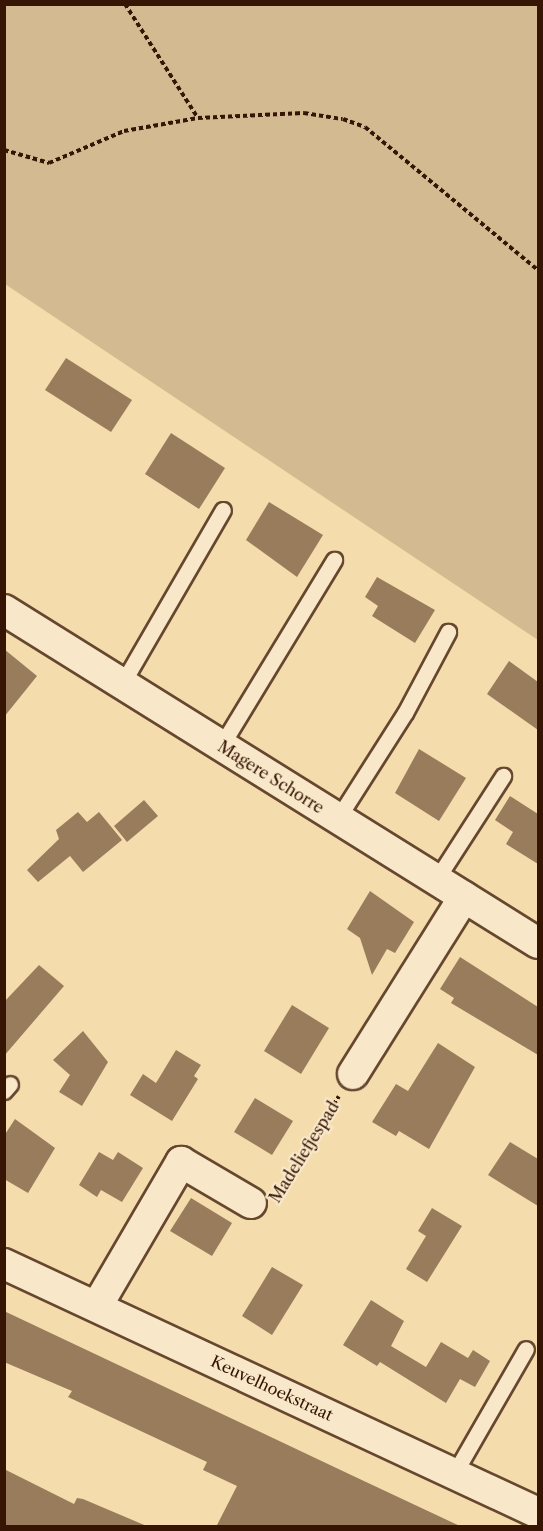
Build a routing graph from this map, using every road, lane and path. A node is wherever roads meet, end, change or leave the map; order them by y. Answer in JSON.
{"nodes":[{"id":1,"x":124,"y":4,"type":"edge"},
{"id":2,"x":198,"y":118,"type":"junction"},
{"id":3,"x":4,"y":150,"type":"edge"},
{"id":4,"x":538,"y":270,"type":"edge"},
{"id":5,"x":223,"y":510,"type":"dead end"},
{"id":6,"x":334,"y":560,"type":"dead end"},
{"id":7,"x":4,"y":610,"type":"edge"},
{"id":8,"x":448,"y":632,"type":"dead end"},
{"id":9,"x":122,"y":684,"type":"junction"},
{"id":10,"x":221,"y":746,"type":"junction"},
{"id":11,"x":503,"y":776,"type":"dead end"},
{"id":12,"x":338,"y":818,"type":"junction"},
{"id":13,"x":436,"y":880,"type":"junction"},
{"id":14,"x":464,"y":897,"type":"junction"},
{"id":15,"x":538,"y":943,"type":"edge"},
{"id":16,"x":353,"y":1074,"type":"joint"},
{"id":17,"x":251,"y":1203,"type":"joint"},
{"id":18,"x":4,"y":1264,"type":"edge"},
{"id":19,"x":96,"y":1306,"type":"junction"},
{"id":20,"x":526,"y":1349,"type":"dead end"},
{"id":21,"x":454,"y":1474,"type":"junction"},
{"id":22,"x":538,"y":1513,"type":"edge"}],
"edges":[{"from":1,"to":2,"type":"path"},
{"from":2,"to":3,"type":"path"},
{"from":2,"to":4,"type":"path"},
{"from":5,"to":9,"type":"lane"},
{"from":6,"to":10,"type":"lane"},
{"from":7,"to":9,"type":"street","name":"Magere Schorre"},
{"from":8,"to":12,"type":"lane"},
{"from":9,"to":10,"type":"street","name":"Magere Schorre"},
{"from":10,"to":12,"type":"street","name":"Magere Schorre"},
{"from":11,"to":13,"type":"lane"},
{"from":12,"to":13,"type":"street","name":"Magere Schorre"},
{"from":13,"to":14,"type":"street","name":"Magere Schorre"},
{"from":14,"to":15,"type":"street","name":"Magere Schorre"},
{"from":14,"to":16,"type":"street"},
{"from":16,"to":17,"type":"path","name":"Madeliefjespad"},
{"from":17,"to":19,"type":"street","name":"Madeliefjespad"},
{"from":18,"to":19,"type":"street","name":"Keuvelhoekstraat"},
{"from":19,"to":21,"type":"street","name":"Keuvelhoekstraat"},
{"from":20,"to":21,"type":"lane"},
{"from":21,"to":22,"type":"street","name":"Keuvelhoekstraat"}]}
